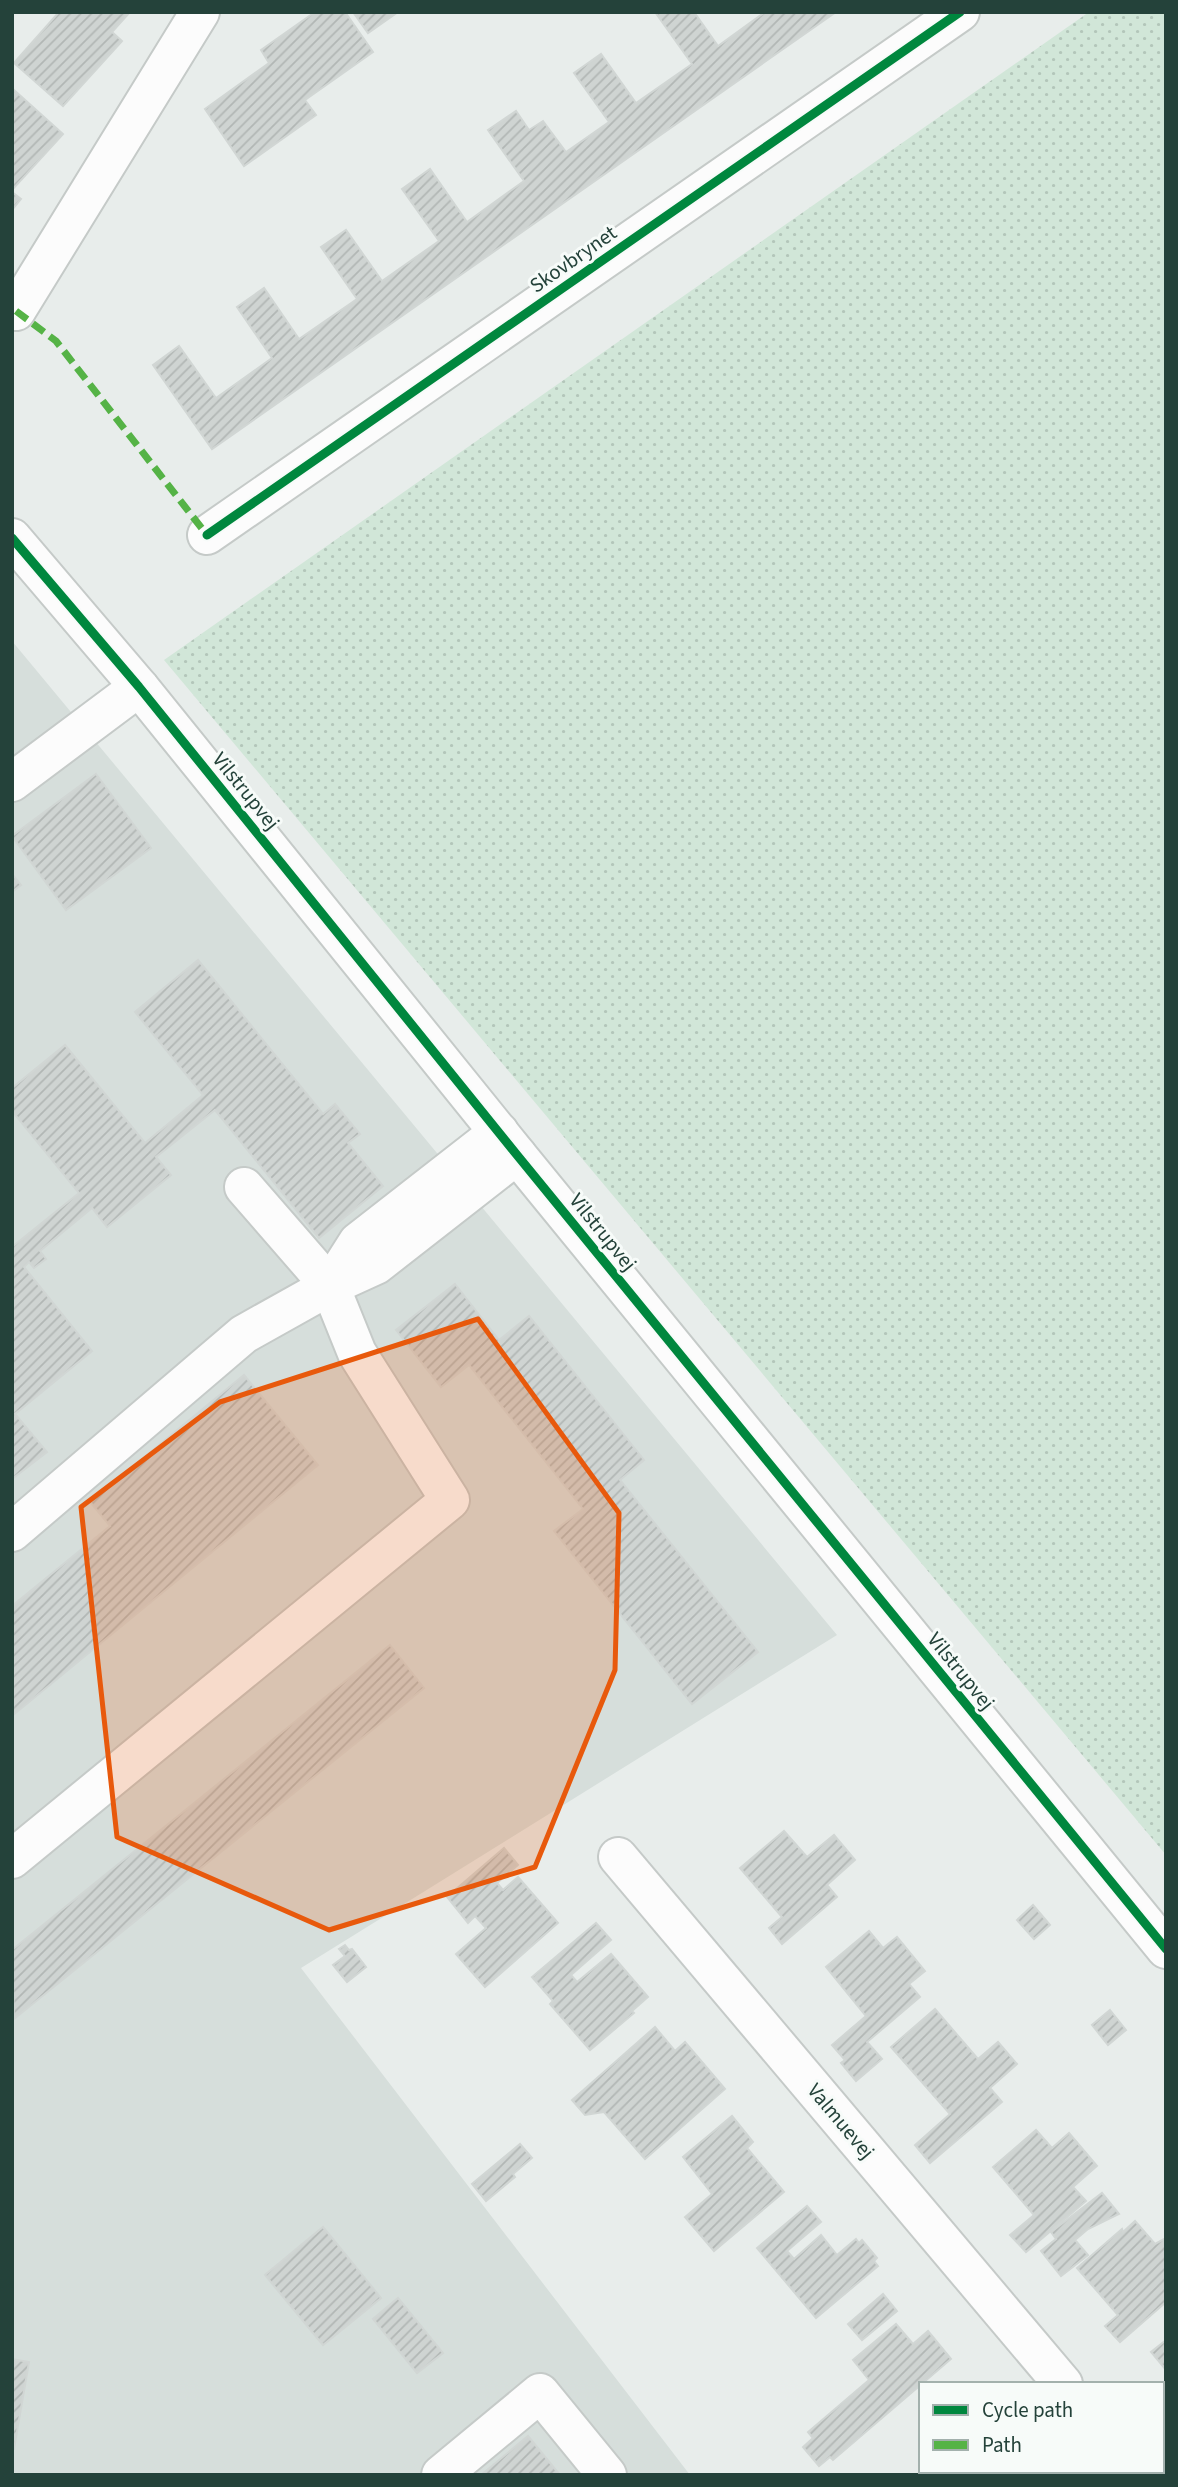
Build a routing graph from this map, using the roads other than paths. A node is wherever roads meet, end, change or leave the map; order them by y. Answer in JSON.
{"nodes":[{"id":1,"x":200,"y":12,"type":"edge"},
{"id":2,"x":960,"y":12,"type":"edge"},
{"id":3,"x":16,"y":311,"type":"dead end"},
{"id":4,"x":206,"y":535,"type":"dead end"},
{"id":5,"x":12,"y":538,"type":"edge"},
{"id":6,"x":139,"y":687,"type":"junction"},
{"id":7,"x":12,"y":782,"type":"edge"},
{"id":8,"x":508,"y":1144,"type":"junction"},
{"id":9,"x":244,"y":1187,"type":"dead end"},
{"id":10,"x":330,"y":1286,"type":"junction"},
{"id":11,"x":12,"y":1532,"type":"edge"},
{"id":12,"x":618,"y":1857,"type":"dead end"},
{"id":13,"x":12,"y":1859,"type":"edge"},
{"id":14,"x":1166,"y":1949,"type":"edge"},
{"id":15,"x":1061,"y":2382,"type":"edge"},
{"id":16,"x":440,"y":2475,"type":"edge"},
{"id":17,"x":607,"y":2475,"type":"edge"}],
"edges":[{"from":1,"to":3,"type":"street"},
{"from":2,"to":4,"type":"street","name":"Skovbrynet"},
{"from":5,"to":6,"type":"street","name":"Vilstrupvej"},
{"from":6,"to":7,"type":"street"},
{"from":6,"to":8,"type":"street","name":"Vilstrupvej"},
{"from":8,"to":10,"type":"street"},
{"from":8,"to":14,"type":"street","name":"Vilstrupvej"},
{"from":9,"to":10,"type":"street"},
{"from":10,"to":11,"type":"street"},
{"from":10,"to":13,"type":"street"},
{"from":12,"to":15,"type":"street","name":"Valmuevej"},
{"from":16,"to":17,"type":"street"}]}
